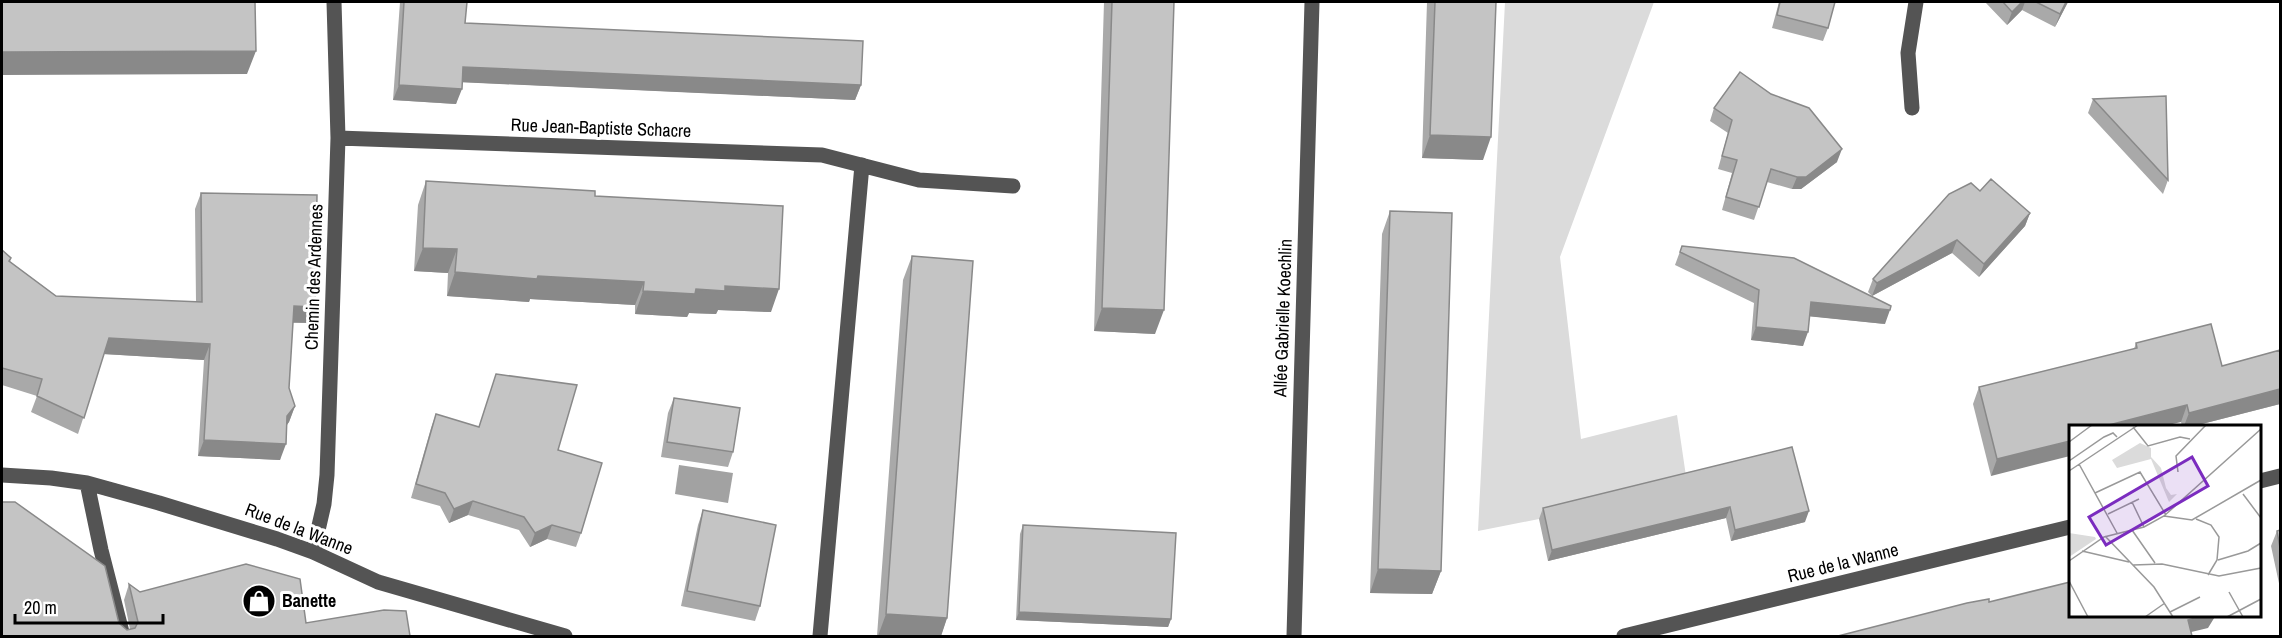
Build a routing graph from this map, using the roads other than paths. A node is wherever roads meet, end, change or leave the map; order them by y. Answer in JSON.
{"nodes":[{"id":1,"x":334,"y":2,"type":"edge"},
{"id":2,"x":1312,"y":2,"type":"edge"},
{"id":3,"x":1916,"y":2,"type":"edge"},
{"id":4,"x":1912,"y":108,"type":"dead end"},
{"id":5,"x":338,"y":138,"type":"junction"},
{"id":6,"x":862,"y":165,"type":"junction"},
{"id":7,"x":1013,"y":186,"type":"dead end"},
{"id":8,"x":8,"y":475,"type":"edge"},
{"id":9,"x":2280,"y":476,"type":"edge"},
{"id":10,"x":2261,"y":481,"type":"edge"},
{"id":11,"x":87,"y":483,"type":"junction"},
{"id":12,"x":2069,"y":527,"type":"edge"},
{"id":13,"x":313,"y":552,"type":"junction"},
{"id":14,"x":123,"y":636,"type":"edge"},
{"id":15,"x":565,"y":636,"type":"edge"},
{"id":16,"x":820,"y":636,"type":"edge"},
{"id":17,"x":1294,"y":636,"type":"edge"},
{"id":18,"x":1624,"y":636,"type":"edge"}],
"edges":[{"from":1,"to":5,"type":"street","name":"Chemin des Ardennes"},
{"from":2,"to":17,"type":"street","name":"Allée Gabrielle Koechlin"},
{"from":3,"to":4,"type":"street"},
{"from":5,"to":6,"type":"street","name":"Rue Jean-Baptiste Schacre"},
{"from":5,"to":13,"type":"street","name":"Chemin des Ardennes"},
{"from":6,"to":7,"type":"street","name":"Rue Jean-Baptiste Schacre"},
{"from":6,"to":16,"type":"street"},
{"from":8,"to":11,"type":"street","name":"Rue de la Wanne"},
{"from":9,"to":10,"type":"street"},
{"from":11,"to":13,"type":"street","name":"Rue de la Wanne"},
{"from":11,"to":14,"type":"street"},
{"from":12,"to":18,"type":"street","name":"Rue de la Wanne"},
{"from":13,"to":15,"type":"street","name":"Rue de la Wanne"}]}
